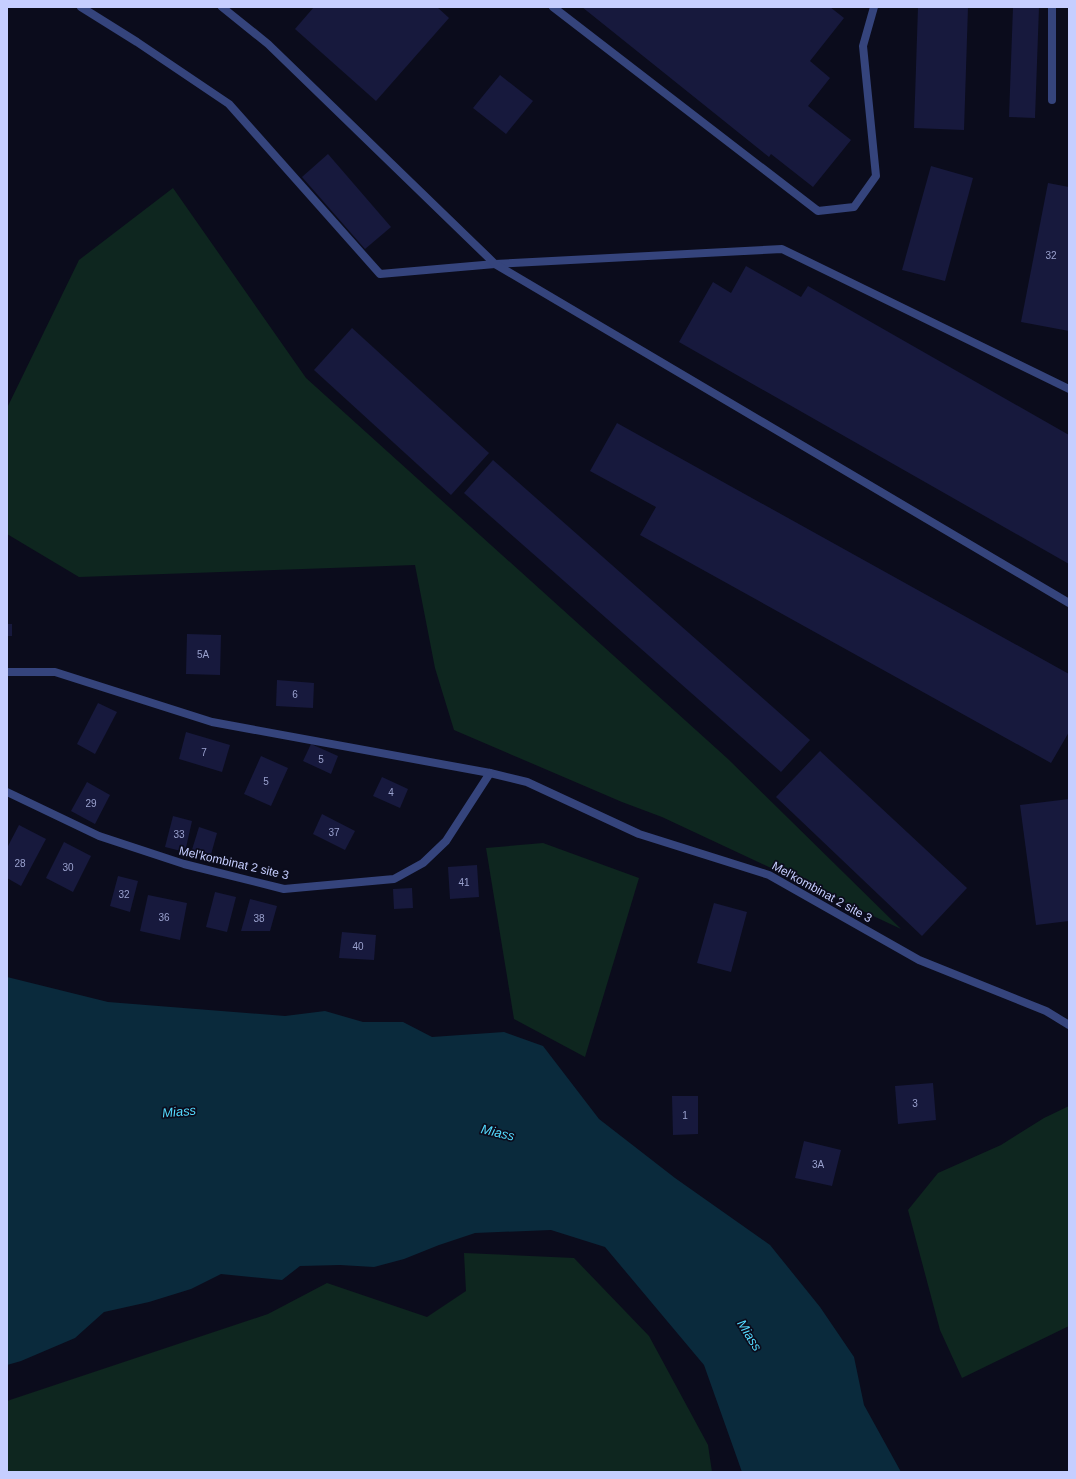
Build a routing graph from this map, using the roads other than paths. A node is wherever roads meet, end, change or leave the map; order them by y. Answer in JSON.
{"nodes":[{"id":1,"x":82,"y":7,"type":"edge"},
{"id":2,"x":222,"y":7,"type":"edge"},
{"id":3,"x":553,"y":7,"type":"edge"},
{"id":4,"x":874,"y":7,"type":"edge"},
{"id":5,"x":1052,"y":7,"type":"edge"},
{"id":6,"x":1052,"y":100,"type":"dead end"},
{"id":7,"x":495,"y":264,"type":"junction"},
{"id":8,"x":1069,"y":389,"type":"edge"},
{"id":9,"x":1069,"y":603,"type":"edge"},
{"id":10,"x":7,"y":672,"type":"edge"},
{"id":11,"x":490,"y":773,"type":"junction"},
{"id":12,"x":7,"y":792,"type":"edge"},
{"id":13,"x":1069,"y":1025,"type":"edge"}],
"edges":[{"from":1,"to":7,"type":"street"},
{"from":2,"to":7,"type":"street"},
{"from":3,"to":4,"type":"street"},
{"from":5,"to":6,"type":"street"},
{"from":7,"to":8,"type":"street"},
{"from":7,"to":9,"type":"street"},
{"from":10,"to":11,"type":"street","name":"Mel'kombinat 2 site 3"},
{"from":11,"to":12,"type":"street","name":"Mel'kombinat 2 site 3"},
{"from":11,"to":13,"type":"street","name":"Mel'kombinat 2 site 3"}]}
